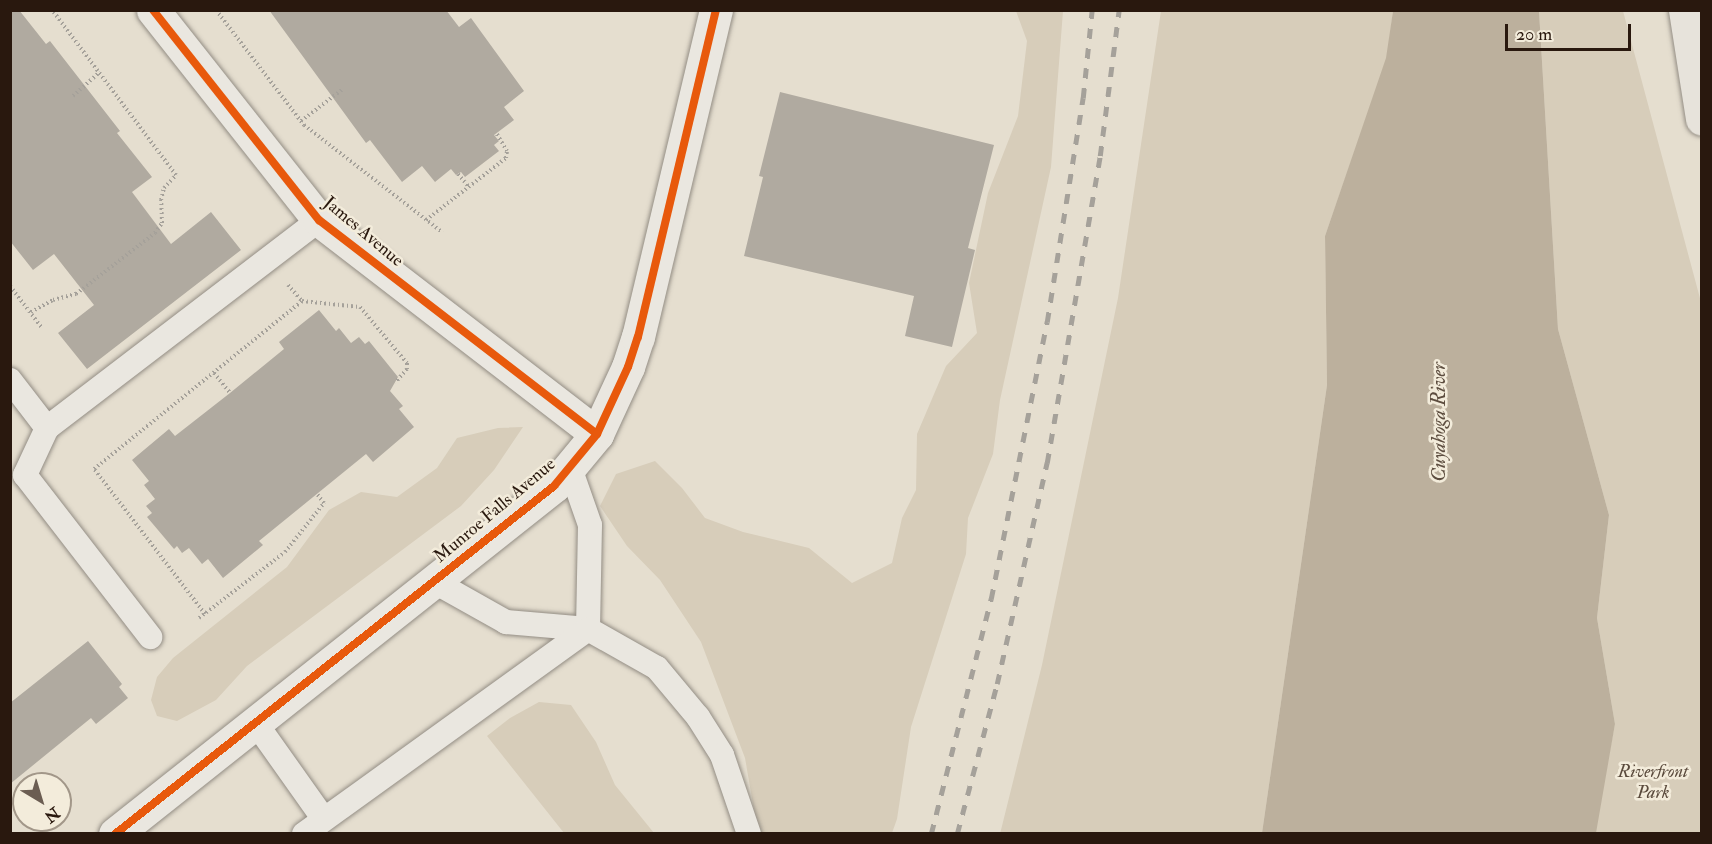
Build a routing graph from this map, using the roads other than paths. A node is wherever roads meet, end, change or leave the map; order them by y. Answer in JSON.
{"nodes":[{"id":1,"x":153,"y":10,"type":"edge"},
{"id":2,"x":716,"y":10,"type":"edge"},
{"id":3,"x":1685,"y":10,"type":"edge"},
{"id":4,"x":1701,"y":119,"type":"edge"},
{"id":5,"x":319,"y":220,"type":"junction"},
{"id":6,"x":10,"y":380,"type":"edge"},
{"id":7,"x":47,"y":428,"type":"junction"},
{"id":8,"x":597,"y":434,"type":"junction"},
{"id":9,"x":570,"y":468,"type":"junction"},
{"id":10,"x":433,"y":581,"type":"junction"},
{"id":11,"x":588,"y":629,"type":"junction"},
{"id":12,"x":150,"y":638,"type":"dead end"},
{"id":13,"x":255,"y":722,"type":"junction"},
{"id":14,"x":323,"y":818,"type":"junction"},
{"id":15,"x":115,"y":834,"type":"edge"},
{"id":16,"x":304,"y":834,"type":"edge"},
{"id":17,"x":749,"y":834,"type":"edge"}],
"edges":[{"from":1,"to":5,"type":"street","name":"James Avenue"},
{"from":2,"to":8,"type":"street","name":"Munroe Falls Avenue"},
{"from":3,"to":4,"type":"highway"},
{"from":5,"to":7,"type":"lane"},
{"from":5,"to":8,"type":"street","name":"James Avenue"},
{"from":6,"to":7,"type":"lane"},
{"from":7,"to":12,"type":"lane"},
{"from":8,"to":9,"type":"street","name":"Munroe Falls Avenue"},
{"from":9,"to":10,"type":"street","name":"Munroe Falls Avenue"},
{"from":9,"to":11,"type":"lane"},
{"from":10,"to":11,"type":"lane"},
{"from":10,"to":13,"type":"street","name":"Munroe Falls Avenue"},
{"from":11,"to":14,"type":"lane"},
{"from":11,"to":17,"type":"lane"},
{"from":13,"to":14,"type":"lane"},
{"from":13,"to":15,"type":"street","name":"Munroe Falls Avenue"},
{"from":14,"to":16,"type":"lane"}]}
